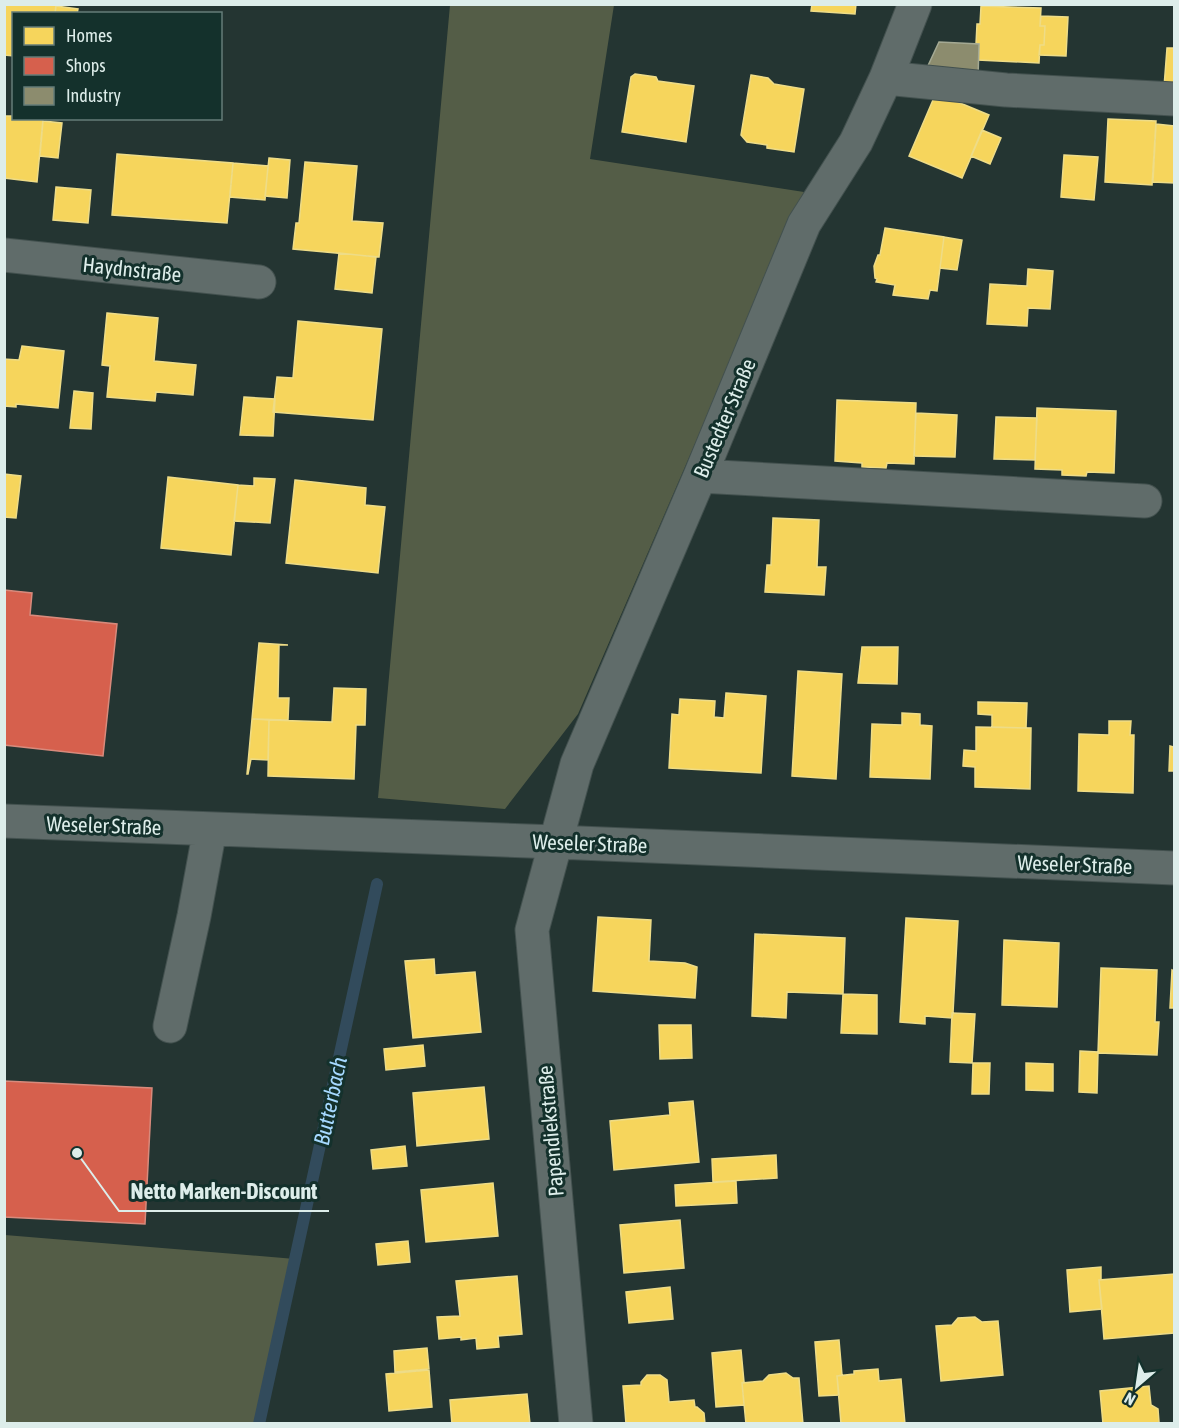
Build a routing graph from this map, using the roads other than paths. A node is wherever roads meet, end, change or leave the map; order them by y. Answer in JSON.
{"nodes":[{"id":1,"x":915,"y":4,"type":"edge"},
{"id":2,"x":885,"y":78,"type":"junction"},
{"id":3,"x":1174,"y":99,"type":"edge"},
{"id":4,"x":4,"y":255,"type":"edge"},
{"id":5,"x":259,"y":282,"type":"dead end"},
{"id":6,"x":700,"y":476,"type":"junction"},
{"id":7,"x":1145,"y":501,"type":"dead end"},
{"id":8,"x":4,"y":821,"type":"edge"},
{"id":9,"x":210,"y":829,"type":"junction"},
{"id":10,"x":556,"y":842,"type":"junction"},
{"id":11,"x":1174,"y":868,"type":"edge"},
{"id":12,"x":170,"y":1026,"type":"dead end"},
{"id":13,"x":576,"y":1424,"type":"edge"}],
"edges":[{"from":1,"to":2,"type":"street","name":"Bustedter Straße"},
{"from":2,"to":3,"type":"street"},
{"from":2,"to":6,"type":"street","name":"Bustedter Straße"},
{"from":4,"to":5,"type":"street","name":"Haydnstraße"},
{"from":6,"to":7,"type":"street"},
{"from":6,"to":10,"type":"street","name":"Bustedter Straße"},
{"from":8,"to":9,"type":"street","name":"Weseler Straße"},
{"from":9,"to":10,"type":"street","name":"Weseler Straße"},
{"from":9,"to":12,"type":"street"},
{"from":10,"to":11,"type":"street","name":"Weseler Straße"},
{"from":10,"to":13,"type":"street","name":"Papendiekstraße"}]}
